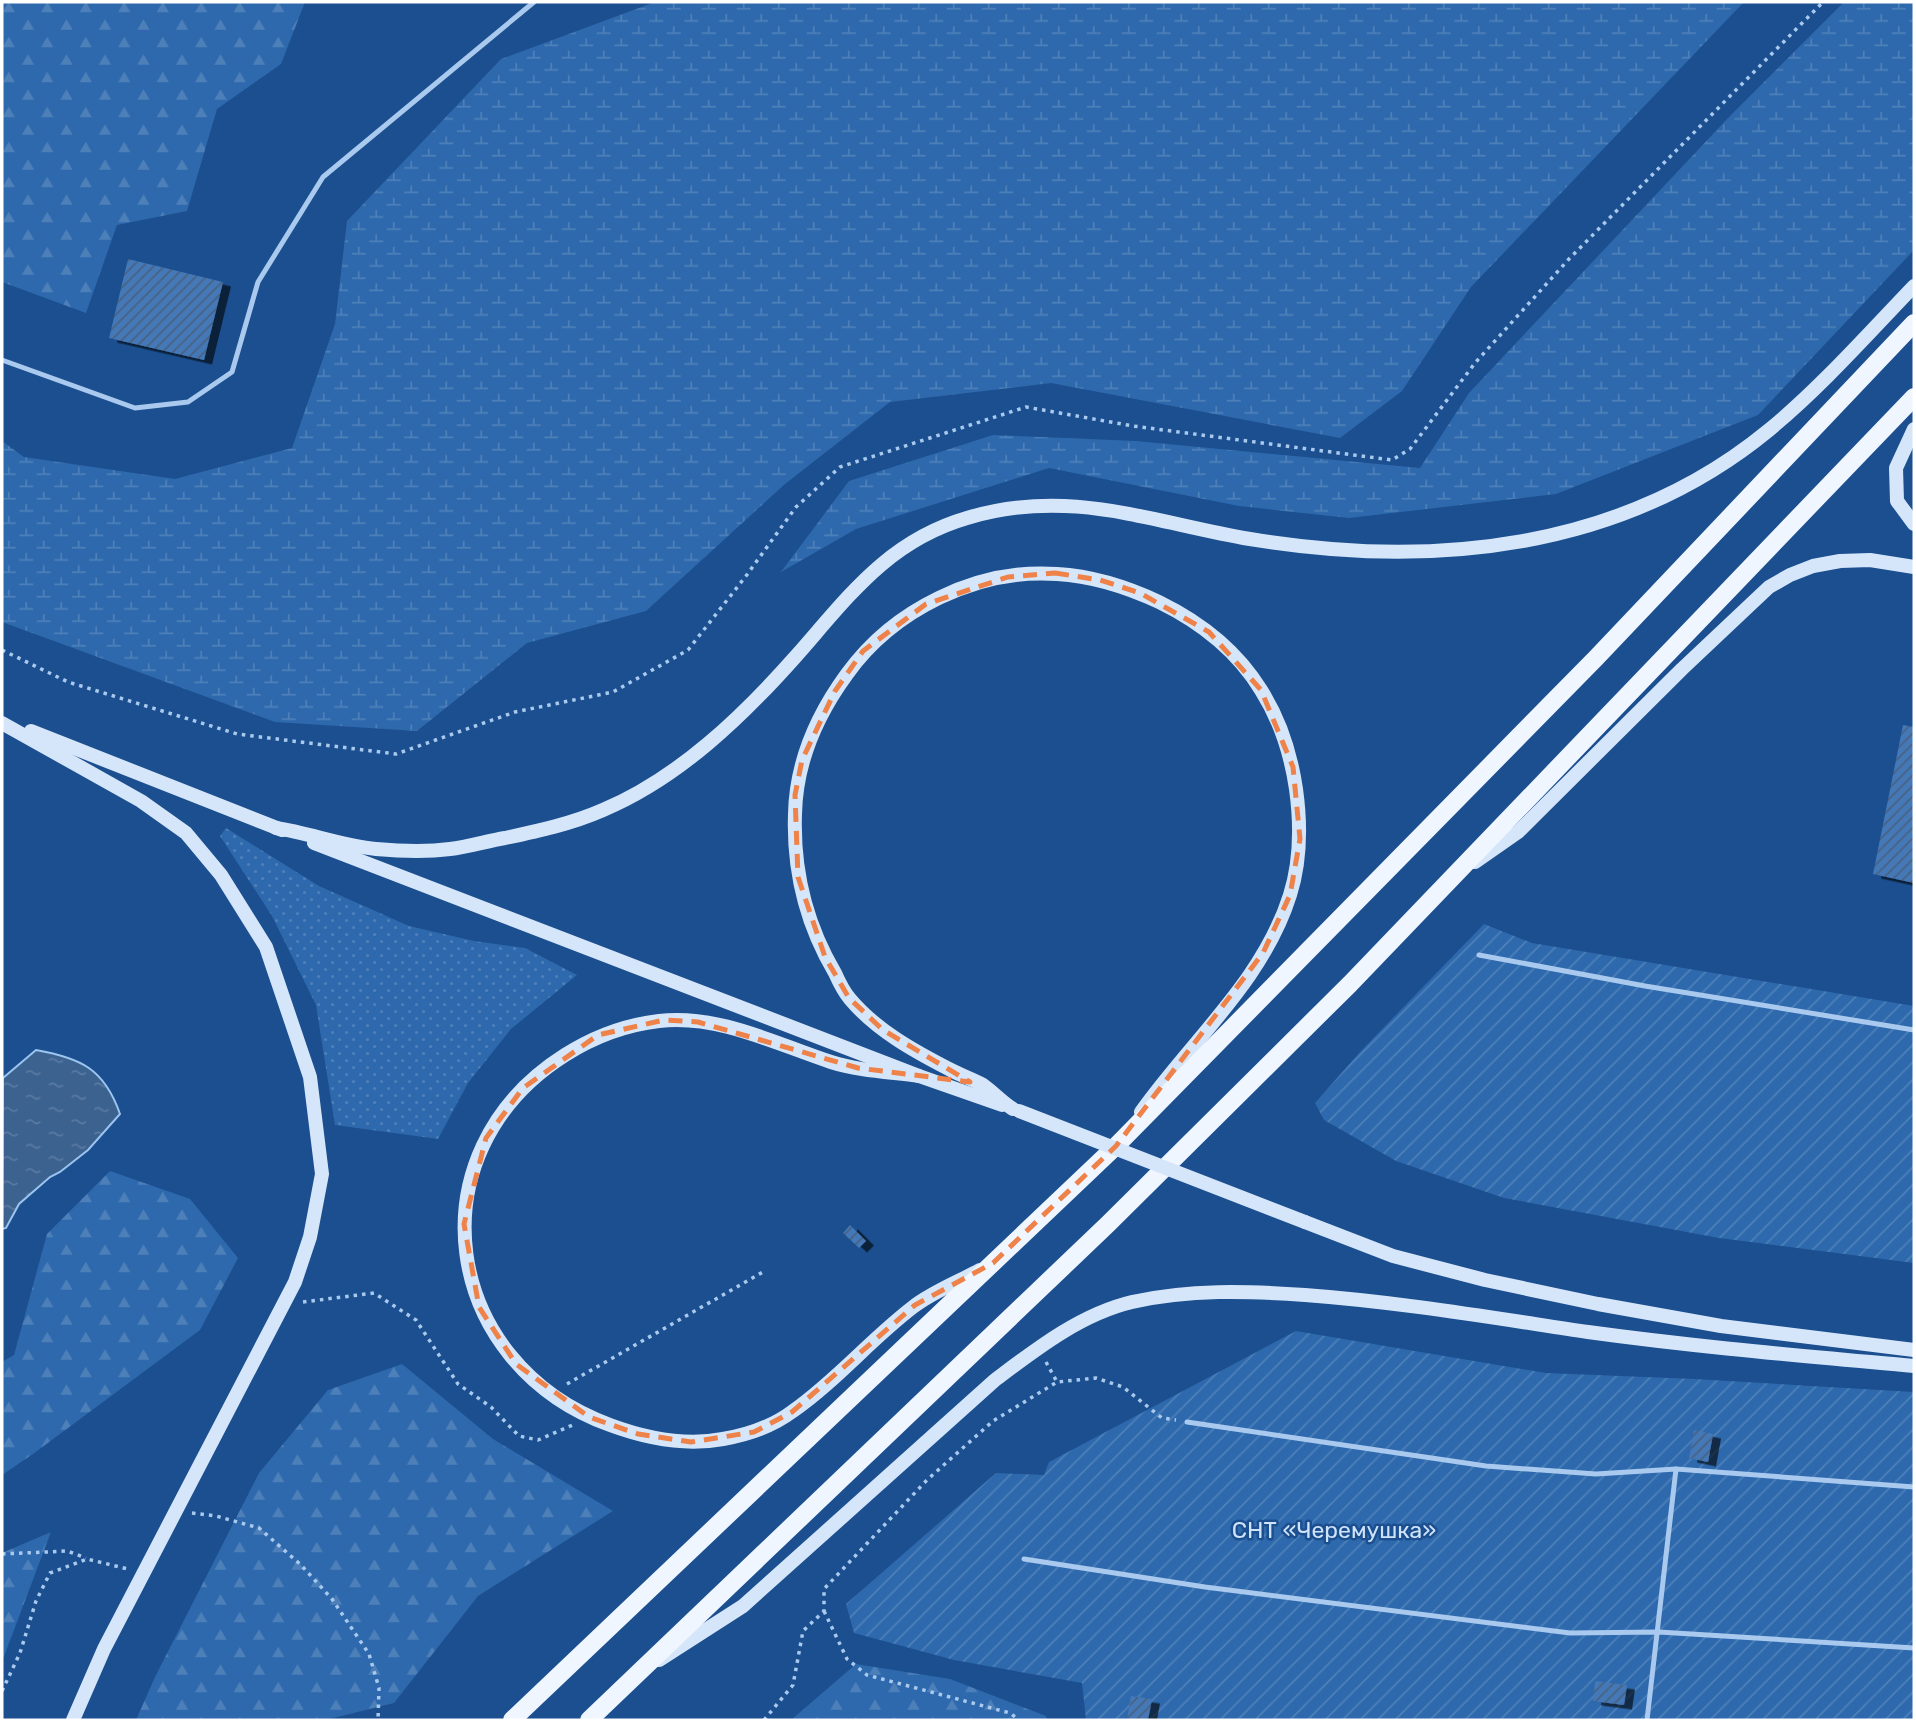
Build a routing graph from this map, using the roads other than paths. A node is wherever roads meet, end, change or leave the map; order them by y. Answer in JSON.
{"nodes":[{"id":1,"x":534,"y":2,"type":"edge"},
{"id":2,"x":1914,"y":286,"type":"edge"},
{"id":3,"x":1914,"y":323,"type":"edge"},
{"id":4,"x":2,"y":360,"type":"edge"},
{"id":5,"x":1914,"y":397,"type":"edge"},
{"id":6,"x":1914,"y":429,"type":"edge"},
{"id":7,"x":1914,"y":524,"type":"edge"},
{"id":8,"x":1914,"y":567,"type":"edge"},
{"id":9,"x":2,"y":721,"type":"edge"},
{"id":10,"x":276,"y":828,"type":"junction"},
{"id":11,"x":1451,"y":878,"type":"junction"},
{"id":12,"x":1479,"y":955,"type":"dead end"},
{"id":13,"x":1914,"y":1030,"type":"edge"},
{"id":14,"x":919,"y":1076,"type":"junction"},
{"id":15,"x":1016,"y":1110,"type":"junction"},
{"id":16,"x":1116,"y":1146,"type":"junction"},
{"id":17,"x":993,"y":1262,"type":"junction"},
{"id":18,"x":1914,"y":1350,"type":"edge"},
{"id":19,"x":1914,"y":1366,"type":"edge"},
{"id":20,"x":1186,"y":1422,"type":"road end"},
{"id":21,"x":1676,"y":1469,"type":"junction"},
{"id":22,"x":1914,"y":1487,"type":"edge"},
{"id":23,"x":1024,"y":1559,"type":"dead end"},
{"id":24,"x":1658,"y":1632,"type":"junction"},
{"id":25,"x":1914,"y":1648,"type":"edge"},
{"id":26,"x":635,"y":1676,"type":"junction"},
{"id":27,"x":73,"y":1720,"type":"edge"},
{"id":28,"x":512,"y":1720,"type":"edge"},
{"id":29,"x":589,"y":1720,"type":"edge"},
{"id":30,"x":1647,"y":1720,"type":"edge"}],
"edges":[{"from":1,"to":4,"type":"lane"},
{"from":2,"to":10,"type":"main road"},
{"from":3,"to":16,"type":"main road"},
{"from":5,"to":11,"type":"main road"},
{"from":6,"to":7,"type":"main road"},
{"from":8,"to":11,"type":"main road"},
{"from":9,"to":10,"type":"main road"},
{"from":9,"to":27,"type":"main road"},
{"from":10,"to":14,"type":"main road"},
{"from":11,"to":26,"type":"main road"},
{"from":12,"to":13,"type":"lane"},
{"from":14,"to":15,"type":"main road"},
{"from":14,"to":17,"type":"main road"},
{"from":15,"to":16,"type":"main road"},
{"from":15,"to":18,"type":"main road","bridge":true},
{"from":16,"to":17,"type":"main road"},
{"from":17,"to":28,"type":"main road"},
{"from":19,"to":26,"type":"main road"},
{"from":20,"to":21,"type":"lane"},
{"from":21,"to":22,"type":"lane"},
{"from":21,"to":24,"type":"lane"},
{"from":23,"to":24,"type":"lane"},
{"from":24,"to":25,"type":"lane"},
{"from":24,"to":30,"type":"lane"},
{"from":26,"to":29,"type":"main road"}]}
